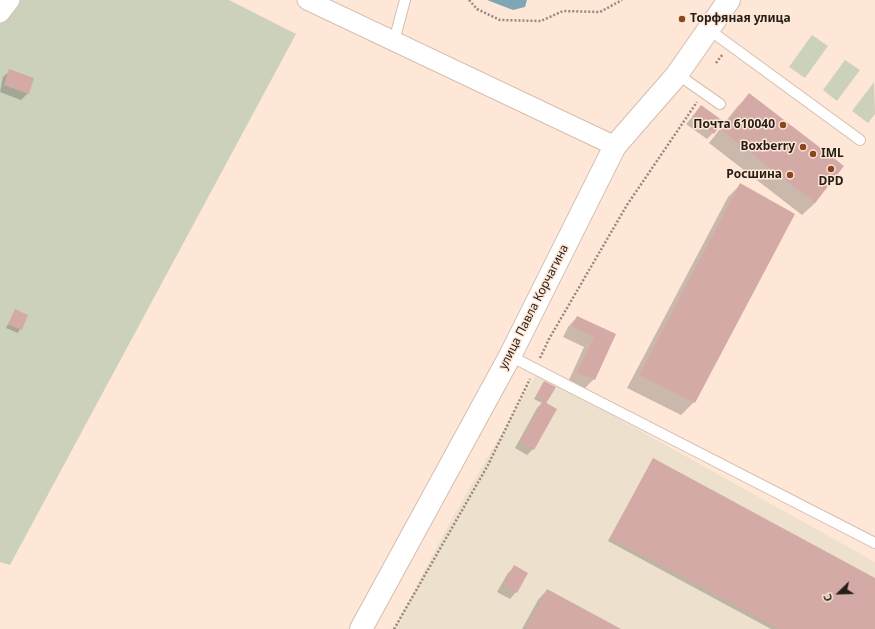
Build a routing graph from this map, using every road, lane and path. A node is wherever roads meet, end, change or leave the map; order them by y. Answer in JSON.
{"nodes":[{"id":1,"x":10,"y":0,"type":"edge"},
{"id":2,"x":307,"y":0,"type":"edge"},
{"id":3,"x":405,"y":0,"type":"edge"},
{"id":4,"x":469,"y":0,"type":"edge"},
{"id":5,"x":622,"y":0,"type":"edge"},
{"id":6,"x":728,"y":0,"type":"edge"},
{"id":7,"x":0,"y":13,"type":"edge"},
{"id":8,"x":708,"y":28,"type":"junction"},
{"id":9,"x":394,"y":41,"type":"junction"},
{"id":10,"x":677,"y":74,"type":"junction"},
{"id":11,"x":720,"y":104,"type":"dead end"},
{"id":12,"x":860,"y":140,"type":"dead end"},
{"id":13,"x":615,"y":146,"type":"junction"},
{"id":14,"x":510,"y":356,"type":"junction"},
{"id":15,"x":875,"y":543,"type":"edge"},
{"id":16,"x":361,"y":629,"type":"edge"}],
"edges":[{"from":1,"to":7,"type":"street"},
{"from":2,"to":9,"type":"street"},
{"from":3,"to":9,"type":"lane"},
{"from":4,"to":5,"type":"path"},
{"from":6,"to":8,"type":"main road","name":"улица Павла Корчагина"},
{"from":8,"to":10,"type":"main road","name":"улица Павла Корчагина"},
{"from":8,"to":12,"type":"lane"},
{"from":9,"to":13,"type":"street"},
{"from":10,"to":11,"type":"lane"},
{"from":10,"to":13,"type":"main road","name":"улица Павла Корчагина"},
{"from":13,"to":14,"type":"main road","name":"улица Павла Корчагина"},
{"from":14,"to":15,"type":"lane"},
{"from":14,"to":16,"type":"main road","name":"улица Павла Корчагина"}]}
